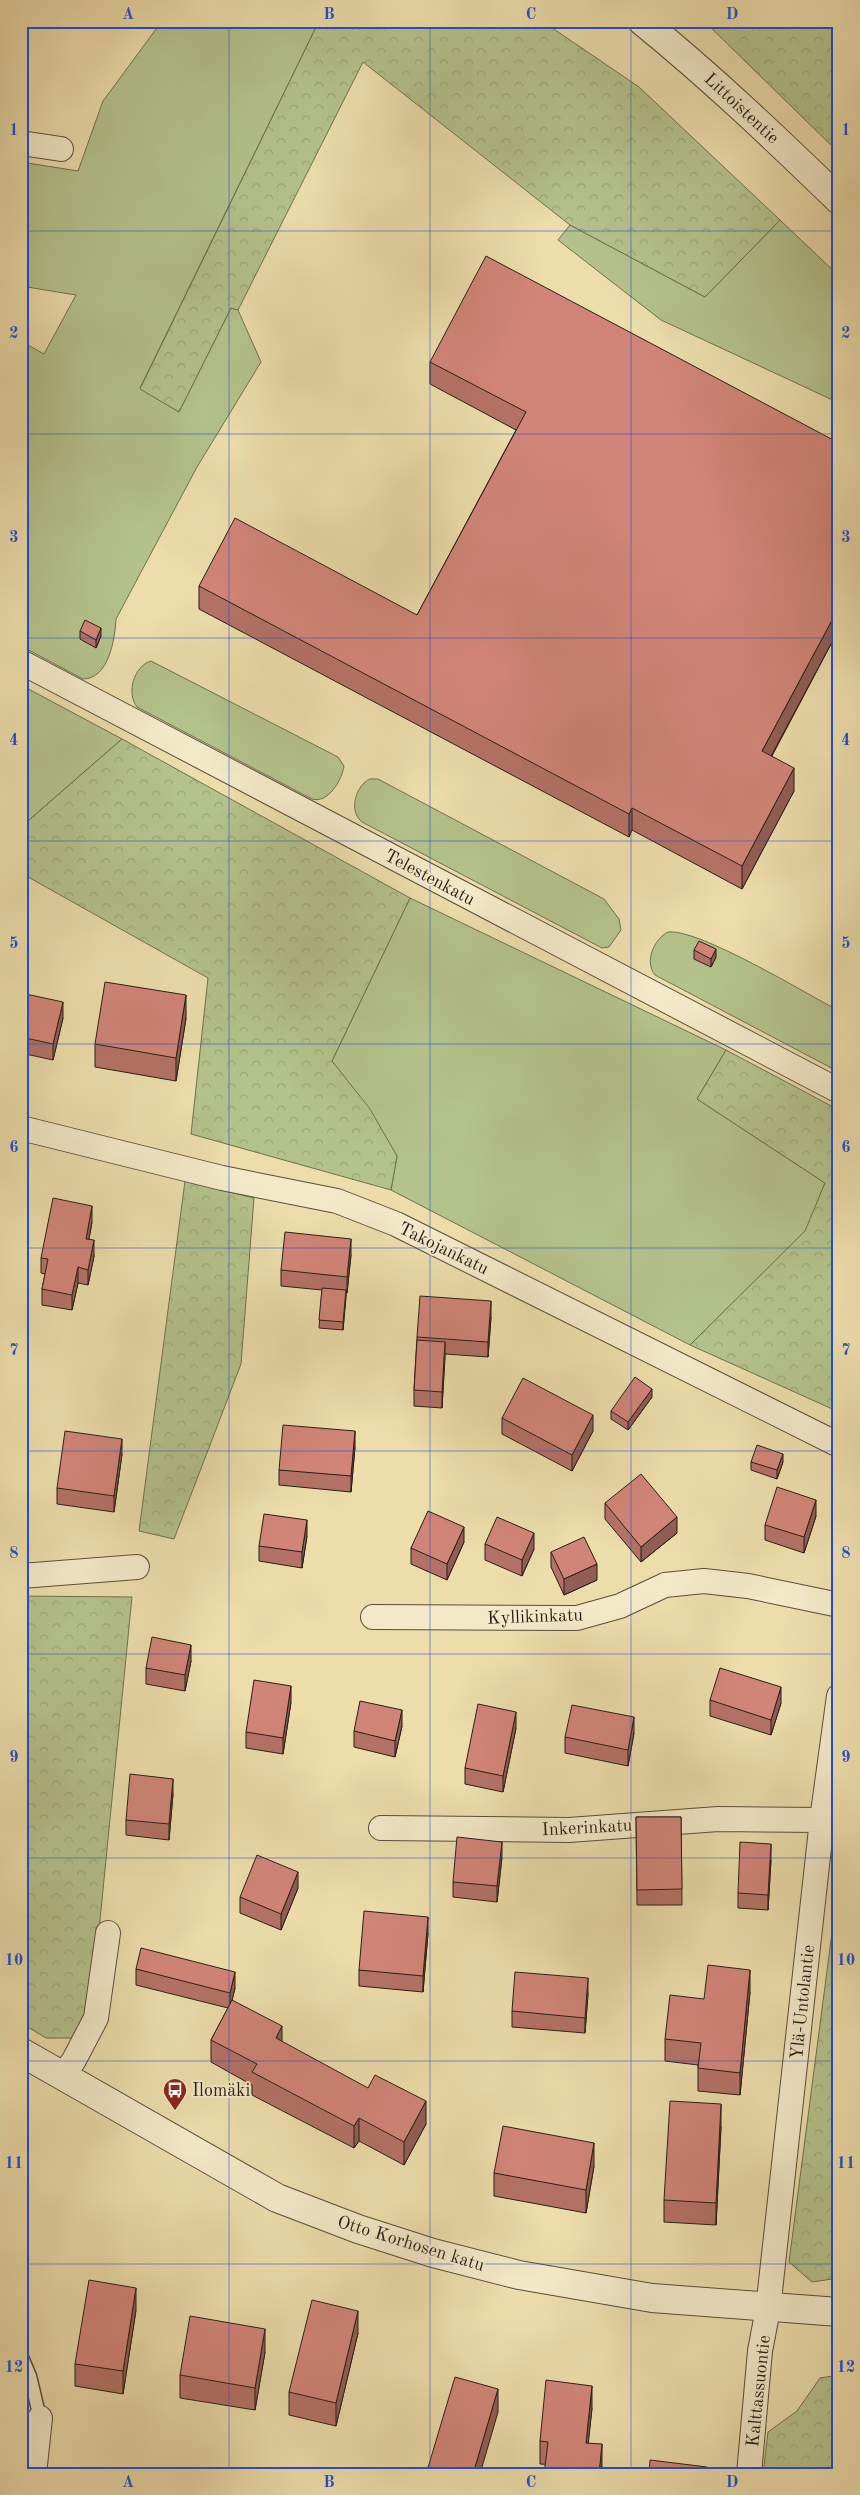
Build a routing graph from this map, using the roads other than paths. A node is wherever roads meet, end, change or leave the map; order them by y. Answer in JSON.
{"nodes":[{"id":1,"x":642,"y":21,"type":"edge"},
{"id":2,"x":21,"y":143,"type":"edge"},
{"id":3,"x":61,"y":149,"type":"dead end"},
{"id":4,"x":839,"y":200,"type":"edge"},
{"id":5,"x":21,"y":662,"type":"edge"},
{"id":6,"x":839,"y":1091,"type":"edge"},
{"id":7,"x":21,"y":1128,"type":"edge"},
{"id":8,"x":839,"y":1445,"type":"edge"},
{"id":9,"x":137,"y":1567,"type":"dead end"},
{"id":10,"x":21,"y":1576,"type":"edge"},
{"id":11,"x":839,"y":1605,"type":"edge"},
{"id":12,"x":372,"y":1617,"type":"dead end"},
{"id":13,"x":839,"y":1696,"type":"edge"},
{"id":14,"x":822,"y":1820,"type":"junction"},
{"id":15,"x":381,"y":1828,"type":"dead end"},
{"id":16,"x":108,"y":1933,"type":"dead end"},
{"id":17,"x":21,"y":2052,"type":"edge"},
{"id":18,"x":63,"y":2076,"type":"junction"},
{"id":19,"x":768,"y":2309,"type":"junction"},
{"id":20,"x":839,"y":2312,"type":"edge"},
{"id":21,"x":21,"y":2355,"type":"edge"},
{"id":22,"x":40,"y":2418,"type":"joint"},
{"id":23,"x":29,"y":2445,"type":"edge"},
{"id":24,"x":34,"y":2474,"type":"edge"},
{"id":25,"x":749,"y":2474,"type":"edge"}],
"edges":[{"from":1,"to":4,"type":"street","name":"Littoistentie"},
{"from":2,"to":3,"type":"street"},
{"from":5,"to":6,"type":"street","name":"Telestenkatu"},
{"from":7,"to":8,"type":"street","name":"Takojankatu"},
{"from":9,"to":10,"type":"street"},
{"from":11,"to":12,"type":"street","name":"Kyllikinkatu"},
{"from":13,"to":14,"type":"street","name":"Ylä-Untolantie"},
{"from":14,"to":15,"type":"street","name":"Inkerinkatu"},
{"from":14,"to":19,"type":"street","name":"Ylä-Untolantie"},
{"from":16,"to":18,"type":"street"},
{"from":17,"to":18,"type":"street","name":"Otto Korhosen katu"},
{"from":18,"to":19,"type":"street","name":"Otto Korhosen katu"},
{"from":19,"to":20,"type":"street","name":"Otto Korhosen katu"},
{"from":19,"to":25,"type":"street","name":"Kalttassuontie"},
{"from":21,"to":22,"type":"lane"},
{"from":22,"to":23,"type":"street"},
{"from":23,"to":24,"type":"street"}]}
